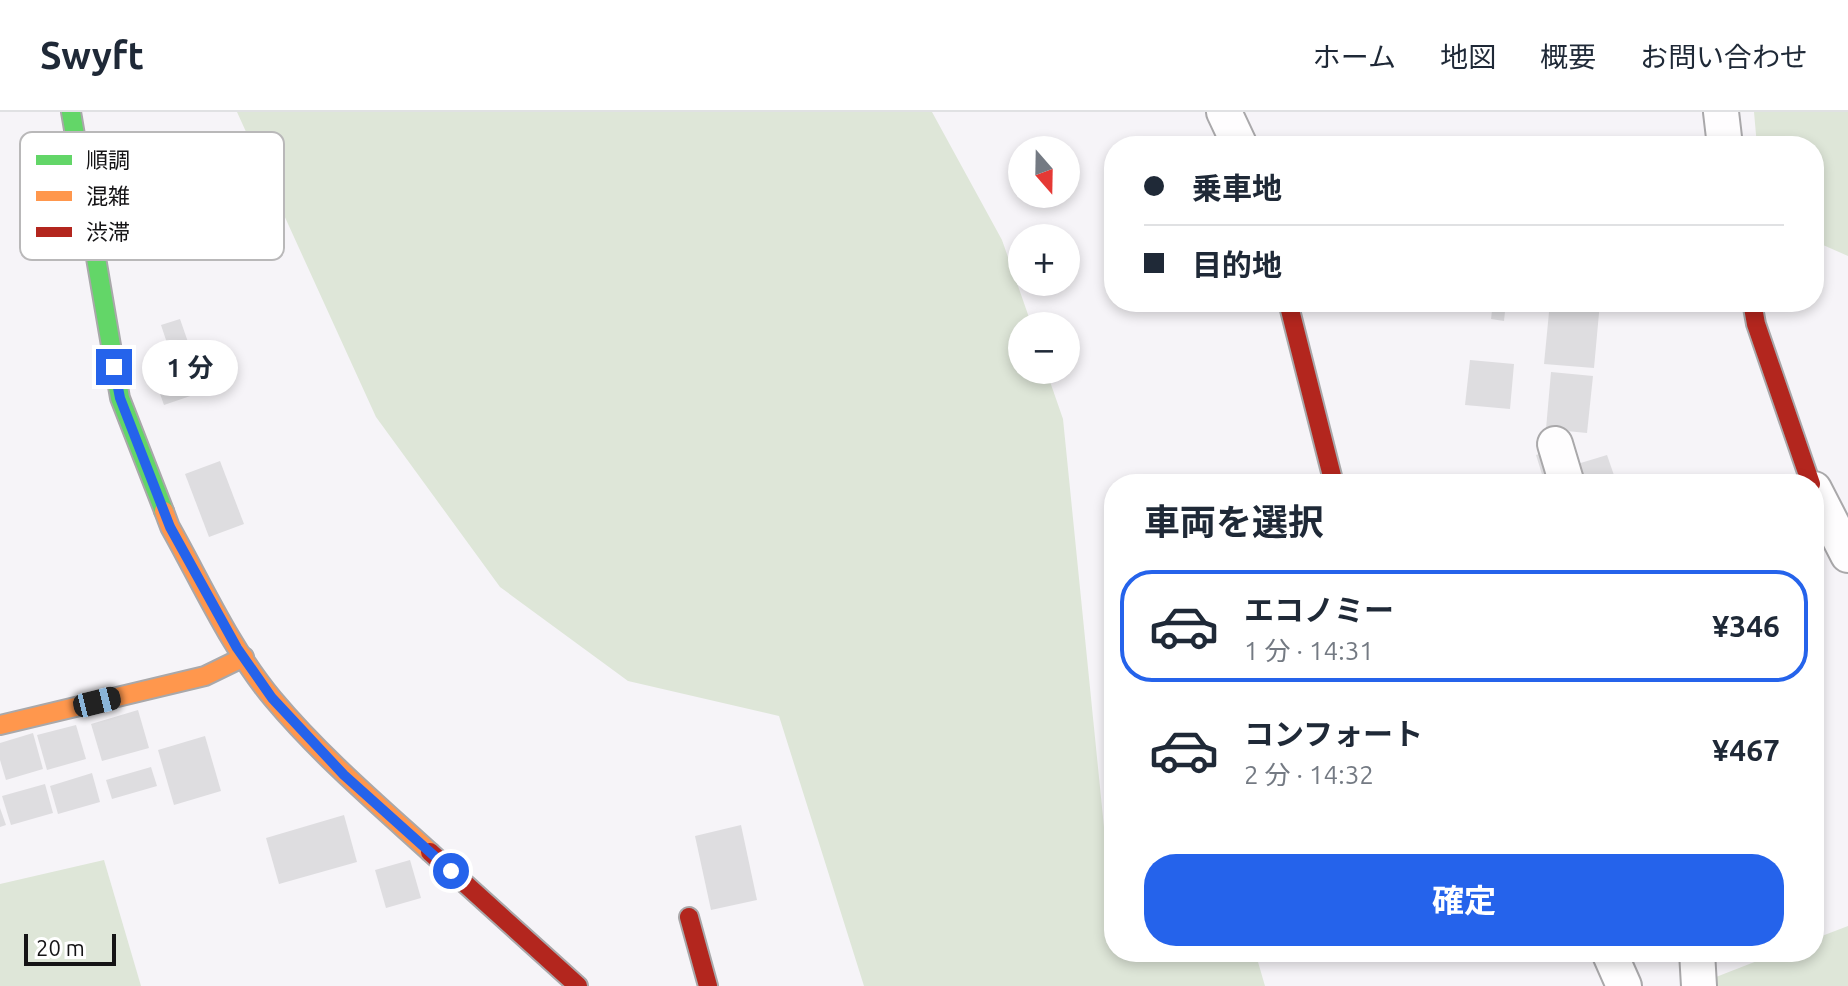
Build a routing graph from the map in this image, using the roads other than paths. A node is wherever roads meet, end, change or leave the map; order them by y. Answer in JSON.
{"nodes":[{"id":1,"x":71,"y":112,"type":"edge"},
{"id":2,"x":1224,"y":112,"type":"edge"},
{"id":3,"x":1721,"y":112,"type":"edge"},
{"id":4,"x":74,"y":132,"type":"edge"},
{"id":5,"x":1235,"y":136,"type":"edge"},
{"id":6,"x":1724,"y":136,"type":"edge"},
{"id":7,"x":96,"y":260,"type":"edge"},
{"id":8,"x":1291,"y":312,"type":"edge"},
{"id":9,"x":1754,"y":312,"type":"edge"},
{"id":10,"x":1555,"y":444,"type":"dead end"},
{"id":11,"x":1331,"y":474,"type":"edge"},
{"id":12,"x":1564,"y":474,"type":"edge"},
{"id":13,"x":1808,"y":474,"type":"edge"},
{"id":14,"x":1824,"y":508,"type":"edge"},
{"id":15,"x":1848,"y":555,"type":"edge"},
{"id":16,"x":244,"y":657,"type":"junction"},
{"id":17,"x":0,"y":725,"type":"edge"},
{"id":18,"x":689,"y":917,"type":"dead end"},
{"id":19,"x":1613,"y":962,"type":"edge"},
{"id":20,"x":1698,"y":962,"type":"edge"},
{"id":21,"x":578,"y":986,"type":"edge"},
{"id":22,"x":708,"y":986,"type":"edge"},
{"id":23,"x":1624,"y":986,"type":"edge"},
{"id":24,"x":1699,"y":986,"type":"edge"}],
"edges":[{"from":1,"to":4,"type":"street"},
{"from":2,"to":5,"type":"street"},
{"from":3,"to":6,"type":"street"},
{"from":7,"to":16,"type":"street"},
{"from":8,"to":11,"type":"street"},
{"from":9,"to":13,"type":"street"},
{"from":10,"to":12,"type":"street"},
{"from":14,"to":15,"type":"street"},
{"from":16,"to":17,"type":"street"},
{"from":16,"to":21,"type":"street"},
{"from":18,"to":22,"type":"street"},
{"from":19,"to":23,"type":"street"},
{"from":20,"to":24,"type":"street"}]}
